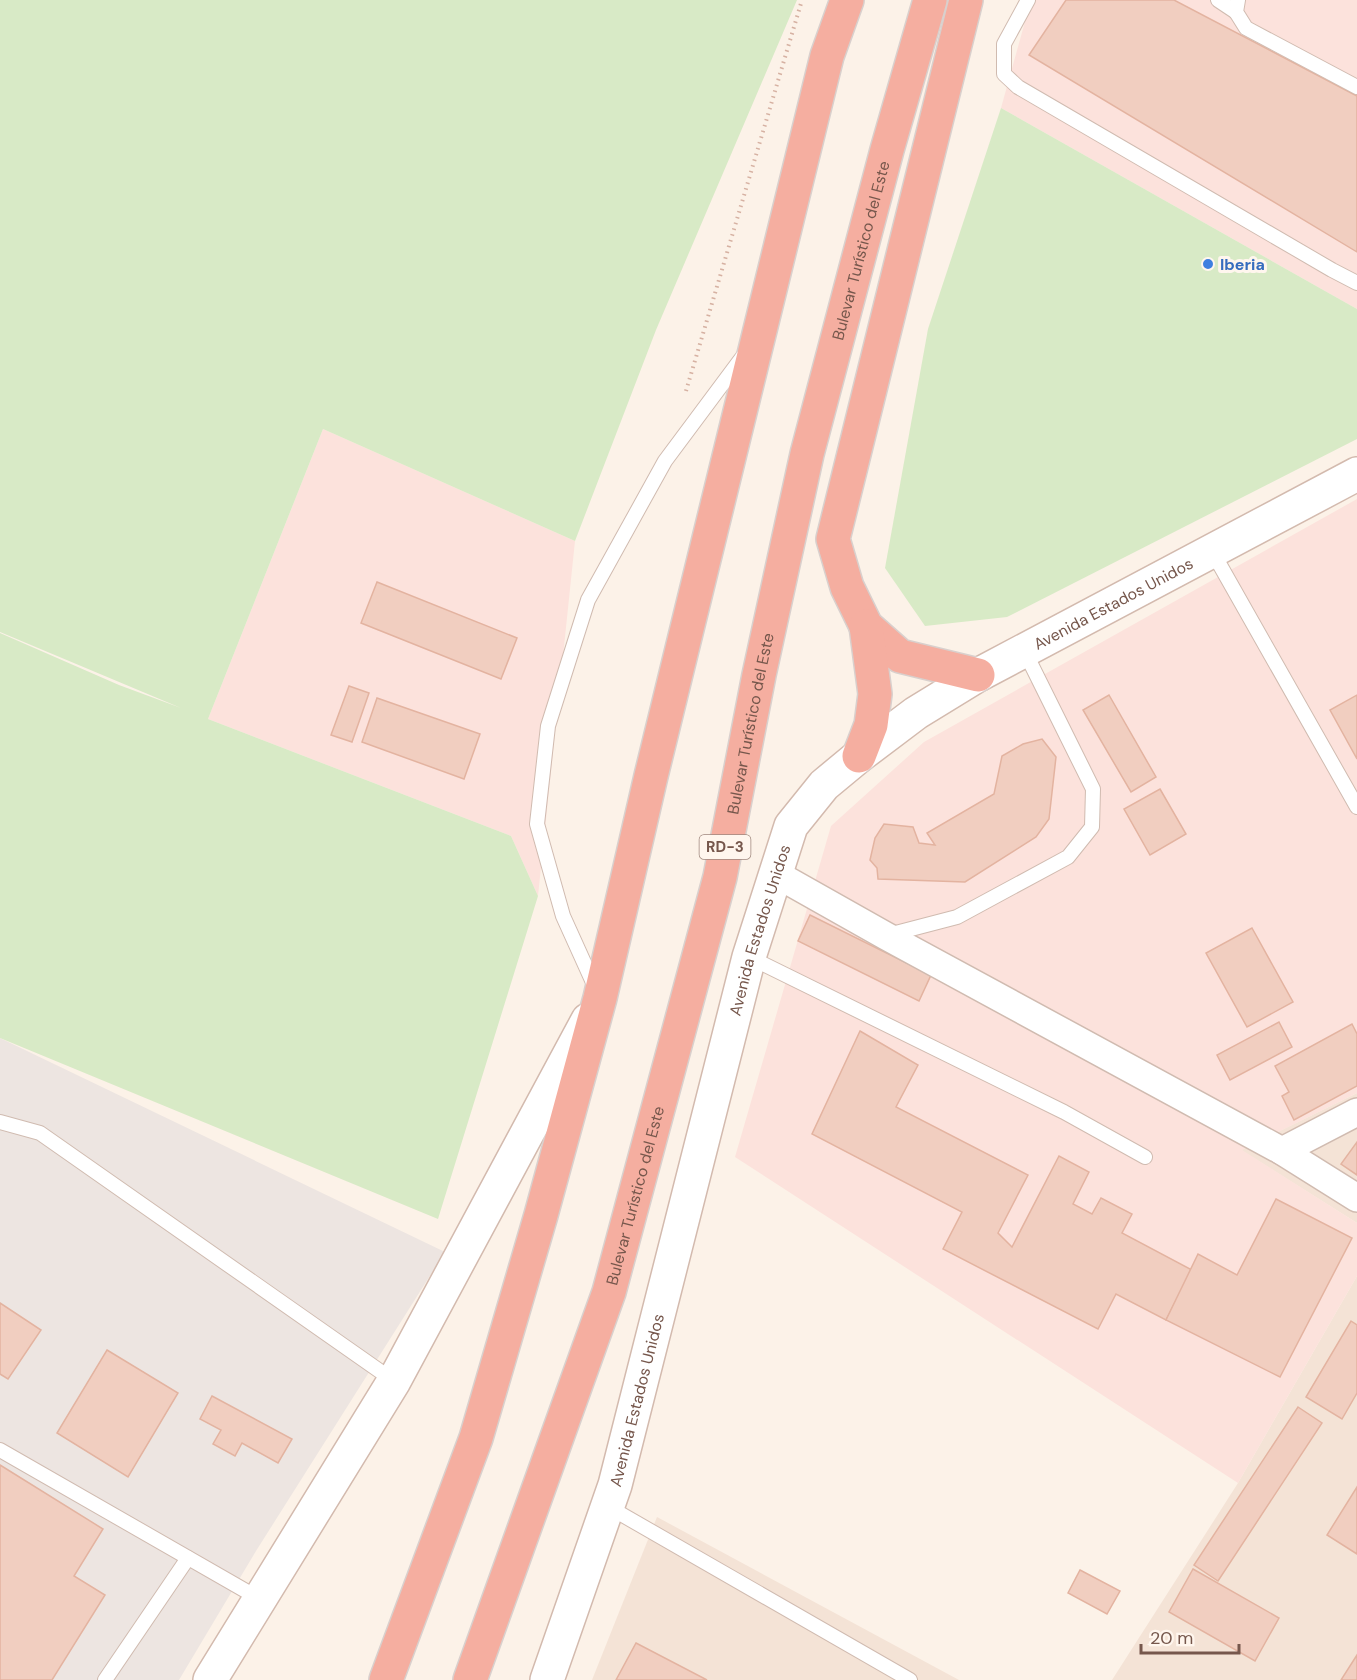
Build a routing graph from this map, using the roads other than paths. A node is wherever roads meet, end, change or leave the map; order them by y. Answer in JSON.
{"nodes":[{"id":1,"x":847,"y":0,"type":"edge"},
{"id":2,"x":930,"y":0,"type":"edge"},
{"id":3,"x":966,"y":0,"type":"edge"},
{"id":4,"x":1028,"y":0,"type":"edge"},
{"id":5,"x":1218,"y":0,"type":"edge"},
{"id":6,"x":1237,"y":6,"type":"edge"},
{"id":7,"x":1357,"y":87,"type":"edge"},
{"id":8,"x":1357,"y":283,"type":"edge"},
{"id":9,"x":759,"y":334,"type":"junction"},
{"id":10,"x":1357,"y":474,"type":"edge"},
{"id":11,"x":1212,"y":550,"type":"junction"},
{"id":12,"x":866,"y":626,"type":"junction"},
{"id":13,"x":1024,"y":650,"type":"junction"},
{"id":14,"x":978,"y":675,"type":"junction"},
{"id":15,"x":859,"y":756,"type":"junction"},
{"id":16,"x":1357,"y":807,"type":"edge"},
{"id":17,"x":776,"y":874,"type":"junction"},
{"id":18,"x":886,"y":936,"type":"junction"},
{"id":19,"x":749,"y":957,"type":"junction"},
{"id":20,"x":600,"y":998,"type":"junction"},
{"id":21,"x":1357,"y":1112,"type":"edge"},
{"id":22,"x":0,"y":1122,"type":"edge"},
{"id":23,"x":1282,"y":1151,"type":"junction"},
{"id":24,"x":1145,"y":1157,"type":"dead end"},
{"id":25,"x":1357,"y":1198,"type":"edge"},
{"id":26,"x":394,"y":1381,"type":"junction"},
{"id":27,"x":0,"y":1450,"type":"edge"},
{"id":28,"x":607,"y":1506,"type":"junction"},
{"id":29,"x":188,"y":1558,"type":"junction"},
{"id":30,"x":260,"y":1599,"type":"junction"},
{"id":31,"x":105,"y":1680,"type":"edge"},
{"id":32,"x":210,"y":1680,"type":"edge"},
{"id":33,"x":386,"y":1680,"type":"edge"},
{"id":34,"x":470,"y":1680,"type":"edge"},
{"id":35,"x":547,"y":1680,"type":"edge"},
{"id":36,"x":910,"y":1680,"type":"edge"}],
"edges":[{"from":1,"to":9,"type":"highway"},
{"from":2,"to":34,"type":"highway","name":"Bulevar Turístico del Este","number":"RD-3"},
{"from":3,"to":12,"type":"highway"},
{"from":4,"to":8,"type":"lane"},
{"from":5,"to":6,"type":"lane"},
{"from":6,"to":7,"type":"lane"},
{"from":9,"to":20,"type":"highway"},
{"from":9,"to":20,"type":"lane"},
{"from":10,"to":11,"type":"street","name":"Avenida Estados Unidos"},
{"from":11,"to":13,"type":"street","name":"Avenida Estados Unidos"},
{"from":11,"to":16,"type":"lane"},
{"from":12,"to":14,"type":"highway"},
{"from":12,"to":15,"type":"highway"},
{"from":13,"to":14,"type":"street","name":"Avenida Estados Unidos"},
{"from":13,"to":18,"type":"lane"},
{"from":14,"to":15,"type":"street","name":"Avenida Estados Unidos"},
{"from":15,"to":17,"type":"street","name":"Avenida Estados Unidos"},
{"from":17,"to":18,"type":"street"},
{"from":17,"to":19,"type":"street","name":"Avenida Estados Unidos"},
{"from":18,"to":23,"type":"street"},
{"from":19,"to":24,"type":"lane"},
{"from":19,"to":28,"type":"street","name":"Avenida Estados Unidos"},
{"from":20,"to":26,"type":"street"},
{"from":20,"to":33,"type":"highway"},
{"from":21,"to":23,"type":"street"},
{"from":22,"to":26,"type":"lane"},
{"from":23,"to":25,"type":"street"},
{"from":26,"to":30,"type":"street"},
{"from":27,"to":29,"type":"lane"},
{"from":28,"to":35,"type":"street","name":"Avenida Estados Unidos"},
{"from":28,"to":36,"type":"lane"},
{"from":29,"to":30,"type":"lane"},
{"from":29,"to":31,"type":"lane"},
{"from":30,"to":32,"type":"street"}]}
